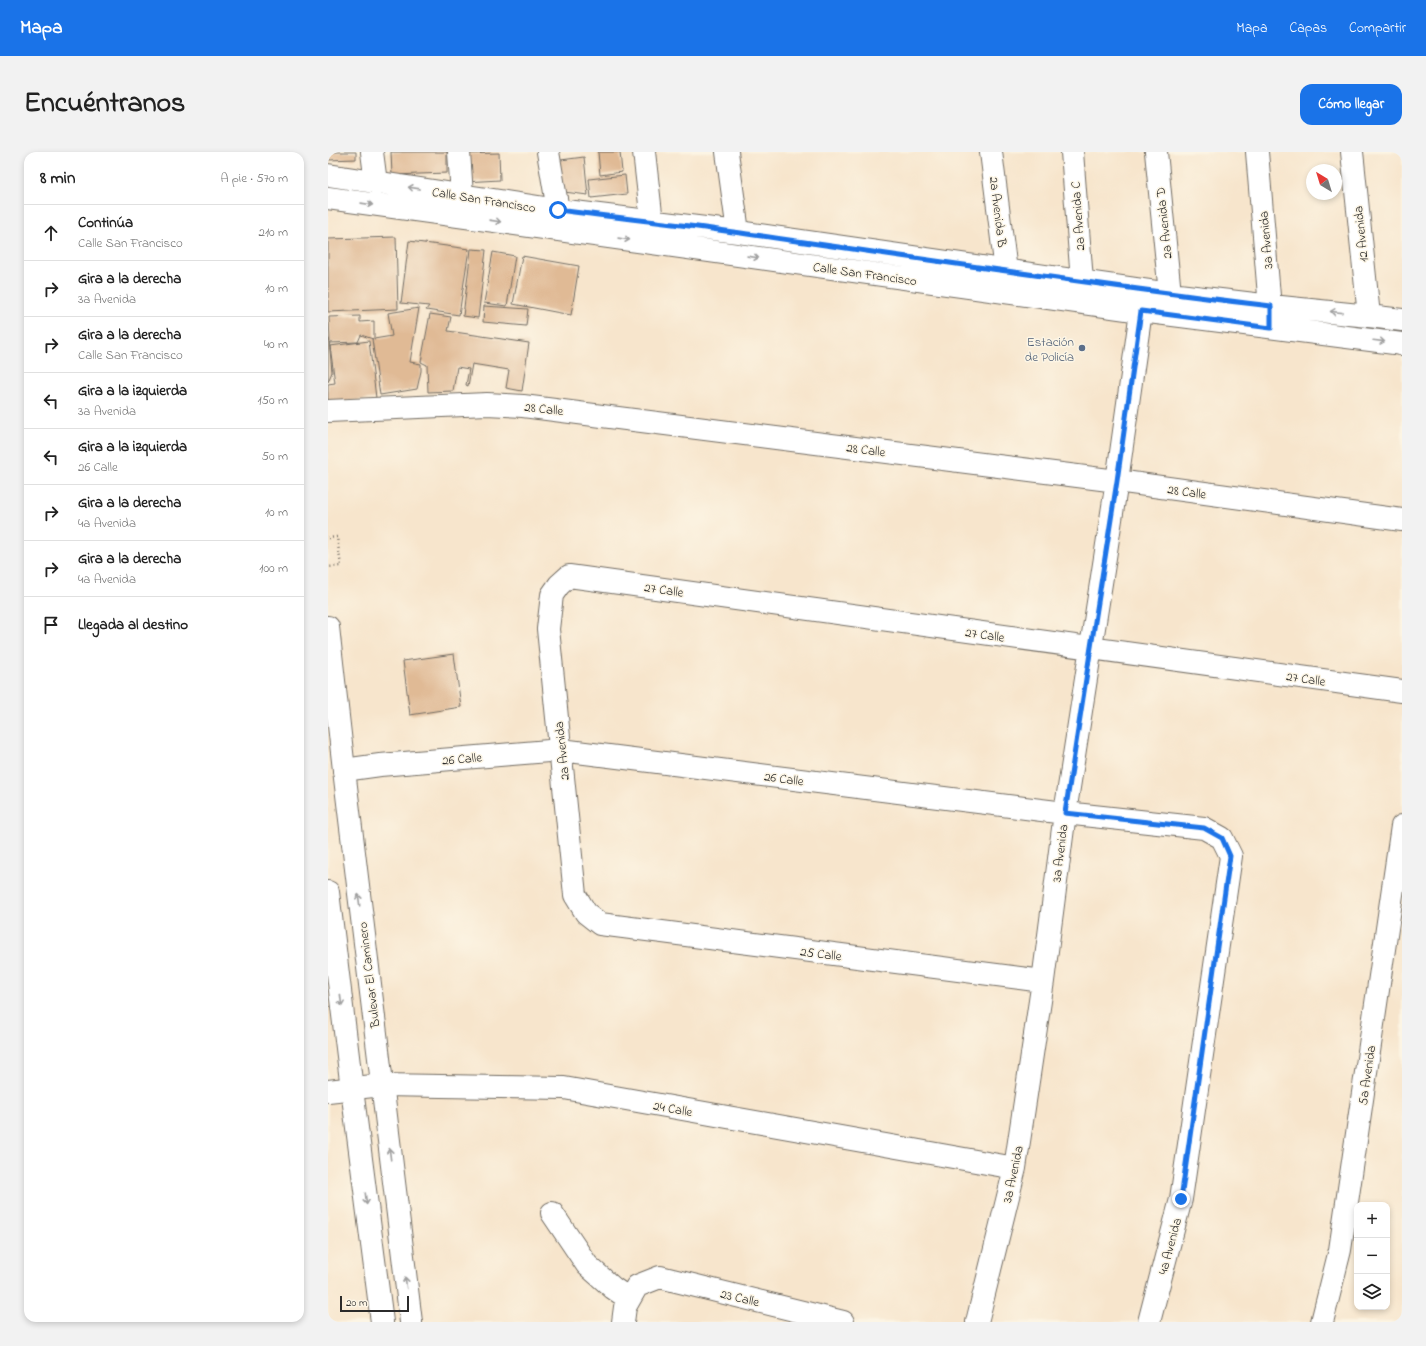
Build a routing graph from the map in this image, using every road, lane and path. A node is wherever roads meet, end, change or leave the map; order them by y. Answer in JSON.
{"nodes":[{"id":1,"x":372,"y":152,"type":"edge"},
{"id":2,"x":459,"y":152,"type":"edge"},
{"id":3,"x":548,"y":152,"type":"edge"},
{"id":4,"x":644,"y":152,"type":"edge"},
{"id":5,"x":727,"y":152,"type":"edge"},
{"id":6,"x":991,"y":152,"type":"edge"},
{"id":7,"x":1072,"y":152,"type":"edge"},
{"id":8,"x":1156,"y":152,"type":"edge"},
{"id":9,"x":1257,"y":152,"type":"edge"},
{"id":10,"x":1352,"y":152,"type":"edge"},
{"id":11,"x":328,"y":175,"type":"edge"},
{"id":12,"x":376,"y":183,"type":"junction"},
{"id":13,"x":462,"y":195,"type":"junction"},
{"id":14,"x":328,"y":198,"type":"edge"},
{"id":15,"x":558,"y":210,"type":"junction"},
{"id":16,"x":652,"y":222,"type":"junction"},
{"id":17,"x":738,"y":232,"type":"junction"},
{"id":18,"x":1006,"y":271,"type":"junction"},
{"id":19,"x":1082,"y":281,"type":"junction"},
{"id":20,"x":1170,"y":294,"type":"junction"},
{"id":21,"x":1271,"y":306,"type":"junction"},
{"id":22,"x":1141,"y":311,"type":"junction"},
{"id":23,"x":1369,"y":316,"type":"junction"},
{"id":24,"x":1402,"y":320,"type":"edge"},
{"id":25,"x":1271,"y":328,"type":"junction"},
{"id":26,"x":1402,"y":344,"type":"edge"},
{"id":27,"x":328,"y":411,"type":"edge"},
{"id":28,"x":1117,"y":481,"type":"junction"},
{"id":29,"x":1402,"y":520,"type":"edge"},
{"id":30,"x":328,"y":538,"type":"edge"},
{"id":31,"x":328,"y":567,"type":"edge"},
{"id":32,"x":569,"y":576,"type":"joint"},
{"id":33,"x":328,"y":627,"type":"edge"},
{"id":34,"x":1090,"y":649,"type":"junction"},
{"id":35,"x":1402,"y":692,"type":"edge"},
{"id":36,"x":561,"y":750,"type":"junction"},
{"id":37,"x":344,"y":770,"type":"junction"},
{"id":38,"x":1065,"y":813,"type":"junction"},
{"id":39,"x":1402,"y":826,"type":"edge"},
{"id":40,"x":1222,"y":838,"type":"joint"},
{"id":41,"x":328,"y":892,"type":"edge"},
{"id":42,"x":600,"y":924,"type":"joint"},
{"id":43,"x":1043,"y":981,"type":"junction"},
{"id":44,"x":382,"y":1085,"type":"junction"},
{"id":45,"x":352,"y":1089,"type":"junction"},
{"id":46,"x":328,"y":1091,"type":"edge"},
{"id":47,"x":1015,"y":1168,"type":"junction"},
{"id":48,"x":552,"y":1213,"type":"dead end"},
{"id":49,"x":633,"y":1293,"type":"junction"},
{"id":50,"x":804,"y":1317,"type":"edge"},
{"id":51,"x":382,"y":1322,"type":"edge"},
{"id":52,"x":411,"y":1322,"type":"edge"},
{"id":53,"x":623,"y":1322,"type":"edge"},
{"id":54,"x":843,"y":1322,"type":"edge"},
{"id":55,"x":977,"y":1322,"type":"edge"},
{"id":56,"x":1149,"y":1322,"type":"edge"},
{"id":57,"x":1322,"y":1322,"type":"edge"}],
"edges":[{"from":1,"to":12,"type":"street"},
{"from":2,"to":13,"type":"street"},
{"from":3,"to":15,"type":"street"},
{"from":4,"to":16,"type":"street"},
{"from":5,"to":17,"type":"street"},
{"from":6,"to":18,"type":"street","name":"2a Avenida B"},
{"from":7,"to":19,"type":"street","name":"2a Avenida C"},
{"from":8,"to":20,"type":"street","name":"2a Avenida D"},
{"from":9,"to":21,"type":"street","name":"3a Avenida"},
{"from":10,"to":23,"type":"street","name":"12 Avenida"},
{"from":11,"to":12,"type":"street","name":"Calle San Francisco"},
{"from":13,"to":12,"type":"street","name":"Calle San Francisco","one_way":true},
{"from":13,"to":15,"type":"street","name":"Calle San Francisco"},
{"from":14,"to":22,"type":"street","name":"Calle San Francisco","one_way":true},
{"from":15,"to":16,"type":"street","name":"Calle San Francisco"},
{"from":16,"to":17,"type":"street","name":"Calle San Francisco"},
{"from":17,"to":18,"type":"street","name":"Calle San Francisco"},
{"from":18,"to":19,"type":"street","name":"Calle San Francisco"},
{"from":19,"to":20,"type":"street","name":"Calle San Francisco"},
{"from":20,"to":21,"type":"street","name":"Calle San Francisco"},
{"from":23,"to":21,"type":"street","name":"Calle San Francisco","one_way":true},
{"from":21,"to":25,"type":"street","name":"3a Avenida"},
{"from":22,"to":25,"type":"street","name":"Calle San Francisco"},
{"from":22,"to":28,"type":"street","name":"3a Avenida"},
{"from":23,"to":24,"type":"street","name":"Calle San Francisco"},
{"from":25,"to":26,"type":"street","name":"Calle San Francisco","one_way":true},
{"from":27,"to":28,"type":"street","name":"28 Calle"},
{"from":28,"to":29,"type":"street","name":"28 Calle"},
{"from":28,"to":34,"type":"street","name":"3a Avenida"},
{"from":30,"to":31,"type":"path"},
{"from":32,"to":34,"type":"street","name":"27 Calle"},
{"from":32,"to":36,"type":"street","name":"2a Avenida"},
{"from":33,"to":37,"type":"street","name":"Bulevar El Caminero"},
{"from":34,"to":35,"type":"street","name":"27 Calle"},
{"from":34,"to":38,"type":"street","name":"3a Avenida"},
{"from":36,"to":37,"type":"street","name":"26 Calle"},
{"from":36,"to":38,"type":"street","name":"26 Calle"},
{"from":36,"to":42,"type":"street","name":"2a Avenida"},
{"from":44,"to":37,"type":"street","name":"Bulevar El Caminero","one_way":true},
{"from":38,"to":40,"type":"street","name":"26 Calle"},
{"from":38,"to":43,"type":"street","name":"3a Avenida"},
{"from":39,"to":57,"type":"street","name":"5a Avenida"},
{"from":40,"to":56,"type":"street","name":"4a Avenida"},
{"from":41,"to":45,"type":"street","one_way":true},
{"from":42,"to":43,"type":"street","name":"25 Calle"},
{"from":43,"to":47,"type":"street","name":"3a Avenida"},
{"from":44,"to":45,"type":"street","name":"24 Calle"},
{"from":44,"to":47,"type":"street","name":"24 Calle"},
{"from":52,"to":44,"type":"street","name":"Bulevar El Caminero","one_way":true},
{"from":45,"to":46,"type":"street","name":"24 Calle"},
{"from":45,"to":51,"type":"street","one_way":true},
{"from":47,"to":55,"type":"street","name":"3a Avenida"},
{"from":48,"to":49,"type":"street"},
{"from":49,"to":50,"type":"street","name":"23 Calle"},
{"from":49,"to":53,"type":"street"},
{"from":50,"to":54,"type":"street","name":"23 Calle"}]}
